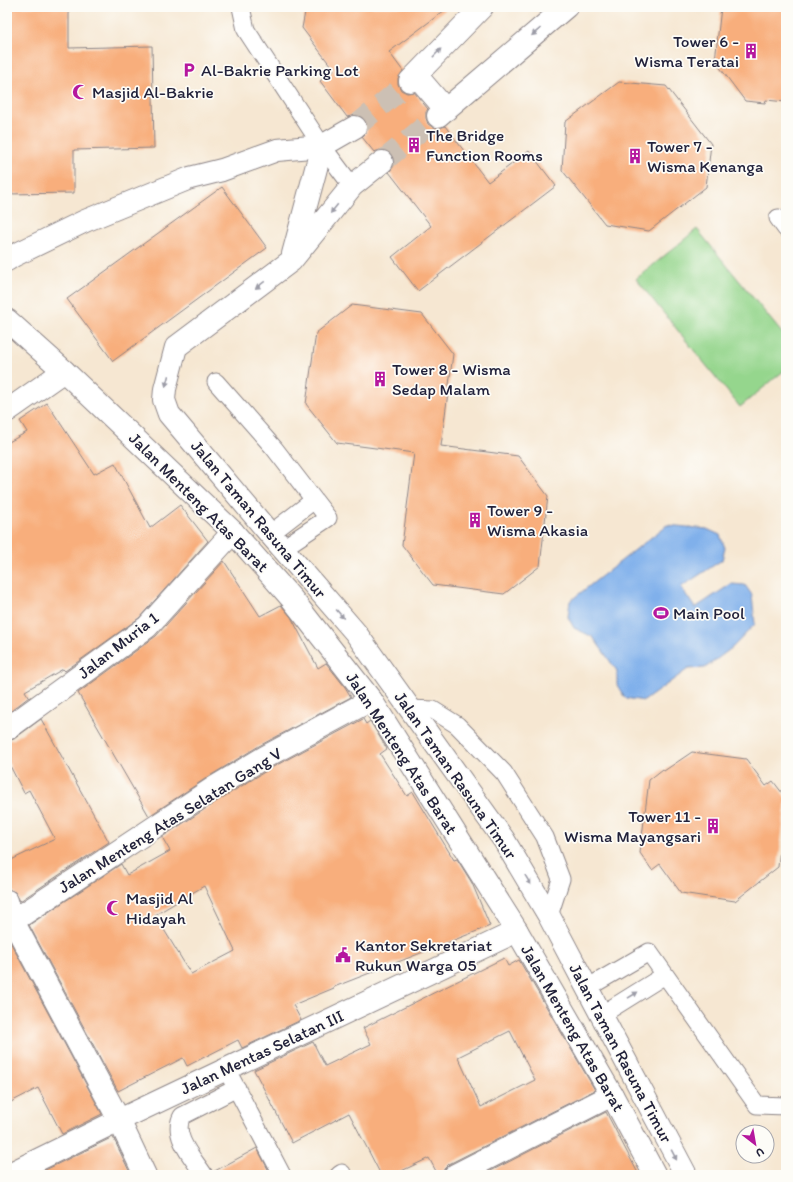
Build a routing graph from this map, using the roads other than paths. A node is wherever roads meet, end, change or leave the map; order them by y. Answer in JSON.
{"nodes":[{"id":1,"x":241,"y":7,"type":"edge"},
{"id":2,"x":482,"y":7,"type":"edge"},
{"id":3,"x":566,"y":7,"type":"edge"},
{"id":4,"x":355,"y":128,"type":"tunnel mouth"},
{"id":5,"x":322,"y":146,"type":"junction"},
{"id":6,"x":382,"y":162,"type":"tunnel mouth"},
{"id":7,"x":352,"y":186,"type":"junction"},
{"id":8,"x":7,"y":260,"type":"edge"},
{"id":9,"x":291,"y":261,"type":"junction"},
{"id":10,"x":7,"y":320,"type":"edge"},
{"id":11,"x":64,"y":371,"type":"junction"},
{"id":12,"x":216,"y":382,"type":"dead end"},
{"id":13,"x":7,"y":412,"type":"edge"},
{"id":14,"x":314,"y":500,"type":"junction"},
{"id":15,"x":233,"y":532,"type":"junction"},
{"id":16,"x":277,"y":541,"type":"junction"},
{"id":17,"x":371,"y":700,"type":"junction"},
{"id":18,"x":410,"y":709,"type":"junction"},
{"id":19,"x":7,"y":729,"type":"edge"},
{"id":20,"x":9,"y":915,"type":"edge"},
{"id":21,"x":549,"y":916,"type":"junction"},
{"id":22,"x":517,"y":931,"type":"junction"},
{"id":23,"x":665,"y":975,"type":"junction"},
{"id":24,"x":587,"y":988,"type":"junction"},
{"id":25,"x":601,"y":1014,"type":"junction"},
{"id":26,"x":226,"y":1069,"type":"junction"},
{"id":27,"x":237,"y":1088,"type":"junction"},
{"id":28,"x":612,"y":1096,"type":"junction"},
{"id":29,"x":786,"y":1106,"type":"edge"},
{"id":30,"x":119,"y":1120,"type":"junction"},
{"id":31,"x":7,"y":1175,"type":"edge"},
{"id":32,"x":145,"y":1175,"type":"edge"},
{"id":33,"x":204,"y":1175,"type":"edge"},
{"id":34,"x":282,"y":1175,"type":"edge"},
{"id":35,"x":455,"y":1175,"type":"edge"},
{"id":36,"x":655,"y":1175,"type":"edge"},
{"id":37,"x":686,"y":1175,"type":"edge"}],
"edges":[{"from":1,"to":5,"type":"lane"},
{"from":3,"to":2,"type":"street","one_way":true},
{"from":4,"to":5,"type":"street"},
{"from":5,"to":7,"type":"lane"},
{"from":5,"to":8,"type":"street"},
{"from":5,"to":9,"type":"street"},
{"from":6,"to":7,"type":"street"},
{"from":7,"to":9,"type":"street","one_way":true},
{"from":9,"to":16,"type":"street","name":"Jalan Taman Rasuna Timur","one_way":true},
{"from":10,"to":11,"type":"street","name":"Jalan Menteng Atas Barat"},
{"from":11,"to":13,"type":"street"},
{"from":11,"to":15,"type":"street","name":"Jalan Menteng Atas Barat"},
{"from":12,"to":14,"type":"lane"},
{"from":14,"to":16,"type":"lane"},
{"from":14,"to":16,"type":"lane"},
{"from":15,"to":17,"type":"street","name":"Jalan Menteng Atas Barat"},
{"from":15,"to":19,"type":"street","name":"Jalan Muria 1"},
{"from":16,"to":18,"type":"street","name":"Jalan Taman Rasuna Timur","one_way":true},
{"from":17,"to":20,"type":"street","name":"Jalan Menteng Atas Selatan Gang V"},
{"from":17,"to":22,"type":"street","name":"Jalan Menteng Atas Barat"},
{"from":18,"to":21,"type":"street","name":"Jalan Taman Rasuna Timur","one_way":true},
{"from":18,"to":21,"type":"lane"},
{"from":20,"to":30,"type":"street"},
{"from":21,"to":24,"type":"street","name":"Jalan Taman Rasuna Timur"},
{"from":22,"to":26,"type":"street","name":"Jalan Mentas Selatan III"},
{"from":22,"to":28,"type":"street","name":"Jalan Menteng Atas Barat"},
{"from":23,"to":24,"type":"lane"},
{"from":25,"to":23,"type":"lane","one_way":true},
{"from":23,"to":29,"type":"lane"},
{"from":24,"to":25,"type":"street","name":"Jalan Taman Rasuna Timur"},
{"from":25,"to":37,"type":"street","name":"Jalan Taman Rasuna Timur","one_way":true},
{"from":26,"to":27,"type":"lane"},
{"from":26,"to":30,"type":"street","name":"Jalan Mentas Selatan III"},
{"from":27,"to":33,"type":"lane"},
{"from":27,"to":34,"type":"lane"},
{"from":28,"to":35,"type":"street"},
{"from":28,"to":36,"type":"street","name":"Jalan Menteng Atas Barat"},
{"from":30,"to":31,"type":"street","name":"Jalan Mentas Selatan III"},
{"from":30,"to":32,"type":"street"}]}
